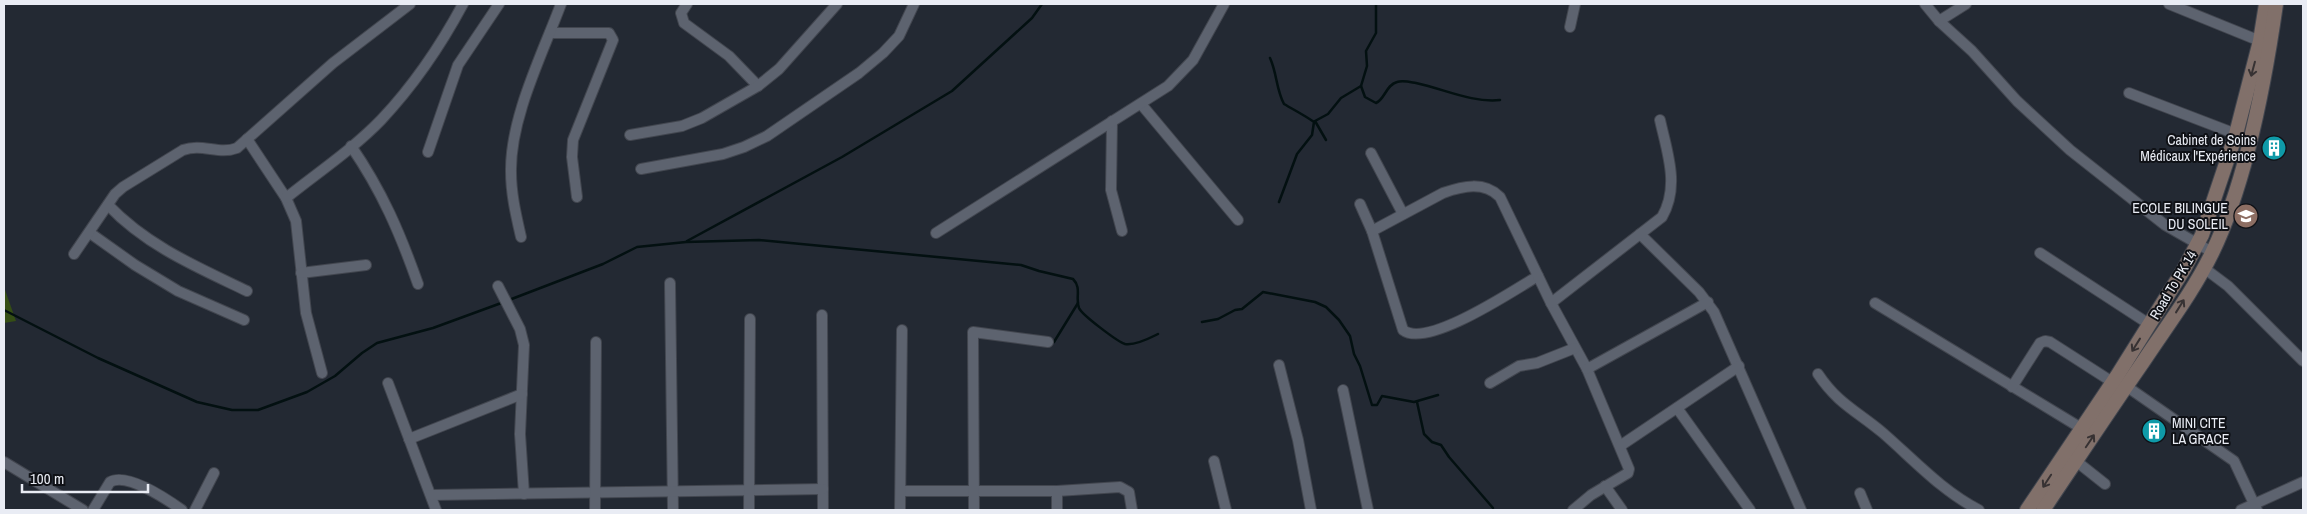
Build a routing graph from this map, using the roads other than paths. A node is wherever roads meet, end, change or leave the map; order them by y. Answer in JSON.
{"nodes":[{"id":1,"x":410,"y":4,"type":"edge"},
{"id":2,"x":463,"y":4,"type":"edge"},
{"id":3,"x":499,"y":4,"type":"edge"},
{"id":4,"x":561,"y":4,"type":"edge"},
{"id":5,"x":687,"y":4,"type":"edge"},
{"id":6,"x":837,"y":4,"type":"edge"},
{"id":7,"x":914,"y":4,"type":"edge"},
{"id":8,"x":1224,"y":4,"type":"edge"},
{"id":9,"x":1575,"y":4,"type":"edge"},
{"id":10,"x":1924,"y":4,"type":"edge"},
{"id":11,"x":1966,"y":4,"type":"edge"},
{"id":12,"x":2169,"y":4,"type":"edge"},
{"id":13,"x":2266,"y":4,"type":"edge"},
{"id":14,"x":2276,"y":4,"type":"edge"},
{"id":15,"x":1939,"y":21,"type":"junction"},
{"id":16,"x":1570,"y":27,"type":"dead end"},
{"id":17,"x":550,"y":33,"type":"junction"},
{"id":18,"x":2260,"y":41,"type":"junction"},
{"id":19,"x":758,"y":86,"type":"junction"},
{"id":20,"x":2130,"y":93,"type":"dead end"},
{"id":21,"x":1141,"y":104,"type":"junction"},
{"id":22,"x":1660,"y":120,"type":"dead end"},
{"id":23,"x":1112,"y":121,"type":"junction"},
{"id":24,"x":2236,"y":134,"type":"junction"},
{"id":25,"x":630,"y":135,"type":"dead end"},
{"id":26,"x":247,"y":139,"type":"junction"},
{"id":27,"x":351,"y":146,"type":"junction"},
{"id":28,"x":428,"y":152,"type":"dead end"},
{"id":29,"x":1371,"y":153,"type":"dead end"},
{"id":30,"x":641,"y":169,"type":"dead end"},
{"id":31,"x":578,"y":197,"type":"dead end"},
{"id":32,"x":286,"y":198,"type":"junction"},
{"id":33,"x":1360,"y":204,"type":"dead end"},
{"id":34,"x":108,"y":205,"type":"junction"},
{"id":35,"x":1403,"y":214,"type":"junction"},
{"id":36,"x":1238,"y":220,"type":"dead end"},
{"id":37,"x":1122,"y":231,"type":"dead end"},
{"id":38,"x":1372,"y":231,"type":"junction"},
{"id":39,"x":90,"y":233,"type":"junction"},
{"id":40,"x":936,"y":233,"type":"dead end"},
{"id":41,"x":1640,"y":234,"type":"junction"},
{"id":42,"x":521,"y":236,"type":"dead end"},
{"id":43,"x":2198,"y":244,"type":"junction"},
{"id":44,"x":2212,"y":252,"type":"junction"},
{"id":45,"x":2040,"y":253,"type":"dead end"},
{"id":46,"x":74,"y":254,"type":"dead end"},
{"id":47,"x":366,"y":265,"type":"dead end"},
{"id":48,"x":2204,"y":268,"type":"junction"},
{"id":49,"x":301,"y":274,"type":"junction"},
{"id":50,"x":1538,"y":276,"type":"junction"},
{"id":51,"x":670,"y":283,"type":"dead end"},
{"id":52,"x":418,"y":284,"type":"dead end"},
{"id":53,"x":498,"y":286,"type":"dead end"},
{"id":54,"x":247,"y":291,"type":"dead end"},
{"id":55,"x":1708,"y":302,"type":"junction"},
{"id":56,"x":1551,"y":303,"type":"junction"},
{"id":57,"x":1875,"y":303,"type":"dead end"},
{"id":58,"x":822,"y":315,"type":"dead end"},
{"id":59,"x":750,"y":319,"type":"dead end"},
{"id":60,"x":244,"y":320,"type":"dead end"},
{"id":61,"x":2149,"y":324,"type":"junction"},
{"id":62,"x":902,"y":330,"type":"dead end"},
{"id":63,"x":596,"y":342,"type":"dead end"},
{"id":64,"x":1048,"y":342,"type":"dead end"},
{"id":65,"x":1575,"y":348,"type":"junction"},
{"id":66,"x":2303,"y":361,"type":"edge"},
{"id":67,"x":1279,"y":365,"type":"dead end"},
{"id":68,"x":1739,"y":366,"type":"junction"},
{"id":69,"x":1587,"y":369,"type":"junction"},
{"id":70,"x":322,"y":373,"type":"dead end"},
{"id":71,"x":1818,"y":374,"type":"dead end"},
{"id":72,"x":388,"y":383,"type":"dead end"},
{"id":73,"x":1490,"y":383,"type":"dead end"},
{"id":74,"x":2121,"y":386,"type":"junction"},
{"id":75,"x":2012,"y":387,"type":"junction"},
{"id":76,"x":1343,"y":390,"type":"dead end"},
{"id":77,"x":522,"y":394,"type":"junction"},
{"id":78,"x":1677,"y":408,"type":"junction"},
{"id":79,"x":2081,"y":428,"type":"junction"},
{"id":80,"x":409,"y":439,"type":"junction"},
{"id":81,"x":1620,"y":446,"type":"junction"},
{"id":82,"x":1214,"y":461,"type":"dead end"},
{"id":83,"x":2076,"y":461,"type":"junction"},
{"id":84,"x":4,"y":462,"type":"edge"},
{"id":85,"x":214,"y":473,"type":"dead end"},
{"id":86,"x":2303,"y":482,"type":"edge"},
{"id":87,"x":2105,"y":484,"type":"dead end"},
{"id":88,"x":1605,"y":486,"type":"junction"},
{"id":89,"x":822,"y":489,"type":"junction"},
{"id":90,"x":750,"y":490,"type":"junction"},
{"id":91,"x":1057,"y":490,"type":"junction"},
{"id":92,"x":901,"y":491,"type":"junction"},
{"id":93,"x":974,"y":491,"type":"junction"},
{"id":94,"x":674,"y":492,"type":"junction"},
{"id":95,"x":595,"y":493,"type":"junction"},
{"id":96,"x":1860,"y":493,"type":"dead end"},
{"id":97,"x":524,"y":494,"type":"junction"},
{"id":98,"x":431,"y":495,"type":"junction"},
{"id":99,"x":2256,"y":507,"type":"edge"},
{"id":100,"x":83,"y":510,"type":"edge"},
{"id":101,"x":93,"y":510,"type":"edge"},
{"id":102,"x":182,"y":510,"type":"edge"},
{"id":103,"x":195,"y":510,"type":"edge"},
{"id":104,"x":436,"y":510,"type":"edge"},
{"id":105,"x":595,"y":510,"type":"edge"},
{"id":106,"x":674,"y":510,"type":"edge"},
{"id":107,"x":750,"y":510,"type":"edge"},
{"id":108,"x":823,"y":510,"type":"edge"},
{"id":109,"x":900,"y":510,"type":"edge"},
{"id":110,"x":974,"y":510,"type":"edge"},
{"id":111,"x":1057,"y":510,"type":"edge"},
{"id":112,"x":1132,"y":510,"type":"edge"},
{"id":113,"x":1226,"y":510,"type":"edge"},
{"id":114,"x":1311,"y":510,"type":"edge"},
{"id":115,"x":1368,"y":510,"type":"edge"},
{"id":116,"x":1573,"y":510,"type":"edge"},
{"id":117,"x":1622,"y":510,"type":"edge"},
{"id":118,"x":1750,"y":510,"type":"edge"},
{"id":119,"x":1801,"y":510,"type":"edge"},
{"id":120,"x":1867,"y":510,"type":"edge"},
{"id":121,"x":1979,"y":510,"type":"edge"},
{"id":122,"x":2028,"y":510,"type":"edge"},
{"id":123,"x":2043,"y":510,"type":"edge"},
{"id":124,"x":2242,"y":510,"type":"edge"}],
"edges":[{"from":1,"to":26,"type":"street"},
{"from":2,"to":27,"type":"street"},
{"from":3,"to":28,"type":"street"},
{"from":4,"to":17,"type":"street"},
{"from":5,"to":19,"type":"street"},
{"from":6,"to":19,"type":"street"},
{"from":7,"to":30,"type":"street"},
{"from":8,"to":21,"type":"street"},
{"from":9,"to":16,"type":"street"},
{"from":10,"to":15,"type":"street"},
{"from":11,"to":15,"type":"street"},
{"from":12,"to":18,"type":"street"},
{"from":13,"to":18,"type":"main road","name":"Road To PK 14"},
{"from":14,"to":44,"type":"main road","name":"Road To PK 14"},
{"from":15,"to":43,"type":"street"},
{"from":17,"to":31,"type":"street"},
{"from":17,"to":42,"type":"street"},
{"from":18,"to":24,"type":"main road","name":"Road To PK 14","one_way":true},
{"from":19,"to":25,"type":"street"},
{"from":20,"to":24,"type":"street"},
{"from":21,"to":23,"type":"street"},
{"from":21,"to":36,"type":"street"},
{"from":22,"to":41,"type":"street"},
{"from":23,"to":37,"type":"street"},
{"from":23,"to":40,"type":"street"},
{"from":24,"to":43,"type":"main road","name":"Road To PK 14"},
{"from":26,"to":32,"type":"street"},
{"from":26,"to":34,"type":"street"},
{"from":27,"to":32,"type":"street"},
{"from":27,"to":52,"type":"street"},
{"from":29,"to":35,"type":"street"},
{"from":32,"to":49,"type":"street"},
{"from":33,"to":38,"type":"street"},
{"from":34,"to":39,"type":"street"},
{"from":34,"to":54,"type":"street"},
{"from":35,"to":38,"type":"street"},
{"from":35,"to":50,"type":"street"},
{"from":38,"to":50,"type":"street"},
{"from":39,"to":46,"type":"street"},
{"from":39,"to":60,"type":"street"},
{"from":41,"to":55,"type":"street"},
{"from":41,"to":56,"type":"street"},
{"from":43,"to":44,"type":"street"},
{"from":43,"to":61,"type":"main road","name":"Road To PK 14"},
{"from":44,"to":48,"type":"main road","name":"Road To PK 14"},
{"from":45,"to":61,"type":"street"},
{"from":47,"to":49,"type":"street"},
{"from":48,"to":66,"type":"street"},
{"from":74,"to":48,"type":"main road","name":"Road To PK 14","one_way":true},
{"from":49,"to":70,"type":"street"},
{"from":50,"to":56,"type":"street"},
{"from":51,"to":94,"type":"street"},
{"from":53,"to":77,"type":"street"},
{"from":55,"to":68,"type":"street"},
{"from":55,"to":69,"type":"street"},
{"from":56,"to":65,"type":"street"},
{"from":57,"to":75,"type":"street"},
{"from":58,"to":89,"type":"street"},
{"from":59,"to":90,"type":"street"},
{"from":61,"to":74,"type":"main road","name":"Road To PK 14","one_way":true},
{"from":62,"to":92,"type":"street"},
{"from":63,"to":95,"type":"street"},
{"from":64,"to":93,"type":"street"},
{"from":65,"to":69,"type":"street"},
{"from":65,"to":73,"type":"street"},
{"from":67,"to":114,"type":"street"},
{"from":68,"to":78,"type":"street"},
{"from":68,"to":119,"type":"street"},
{"from":69,"to":81,"type":"street"},
{"from":71,"to":121,"type":"street"},
{"from":72,"to":80,"type":"street"},
{"from":74,"to":75,"type":"street"},
{"from":74,"to":79,"type":"main road","name":"Road To PK 14"},
{"from":83,"to":74,"type":"main road","name":"Road To PK 14","one_way":true},
{"from":74,"to":99,"type":"street"},
{"from":75,"to":79,"type":"street"},
{"from":76,"to":115,"type":"street"},
{"from":77,"to":80,"type":"street"},
{"from":77,"to":97,"type":"street"},
{"from":78,"to":81,"type":"street"},
{"from":78,"to":118,"type":"street"},
{"from":79,"to":122,"type":"main road","name":"Road To PK 14","one_way":true},
{"from":80,"to":98,"type":"street"},
{"from":81,"to":88,"type":"street"},
{"from":82,"to":113,"type":"street"},
{"from":83,"to":87,"type":"street"},
{"from":83,"to":123,"type":"main road","name":"Road To PK 14"},
{"from":84,"to":100,"type":"street"},
{"from":85,"to":103,"type":"street"},
{"from":86,"to":99,"type":"street"},
{"from":88,"to":116,"type":"street"},
{"from":88,"to":117,"type":"street"},
{"from":89,"to":90,"type":"street"},
{"from":89,"to":108,"type":"street"},
{"from":90,"to":94,"type":"street"},
{"from":90,"to":107,"type":"street"},
{"from":91,"to":93,"type":"street"},
{"from":91,"to":111,"type":"street"},
{"from":91,"to":112,"type":"street"},
{"from":92,"to":93,"type":"street"},
{"from":92,"to":109,"type":"street"},
{"from":93,"to":110,"type":"street"},
{"from":94,"to":95,"type":"street"},
{"from":94,"to":106,"type":"street"},
{"from":95,"to":97,"type":"street"},
{"from":95,"to":105,"type":"street"},
{"from":96,"to":120,"type":"street"},
{"from":97,"to":98,"type":"street"},
{"from":98,"to":104,"type":"street"},
{"from":99,"to":124,"type":"street"},
{"from":101,"to":102,"type":"street"}]}
